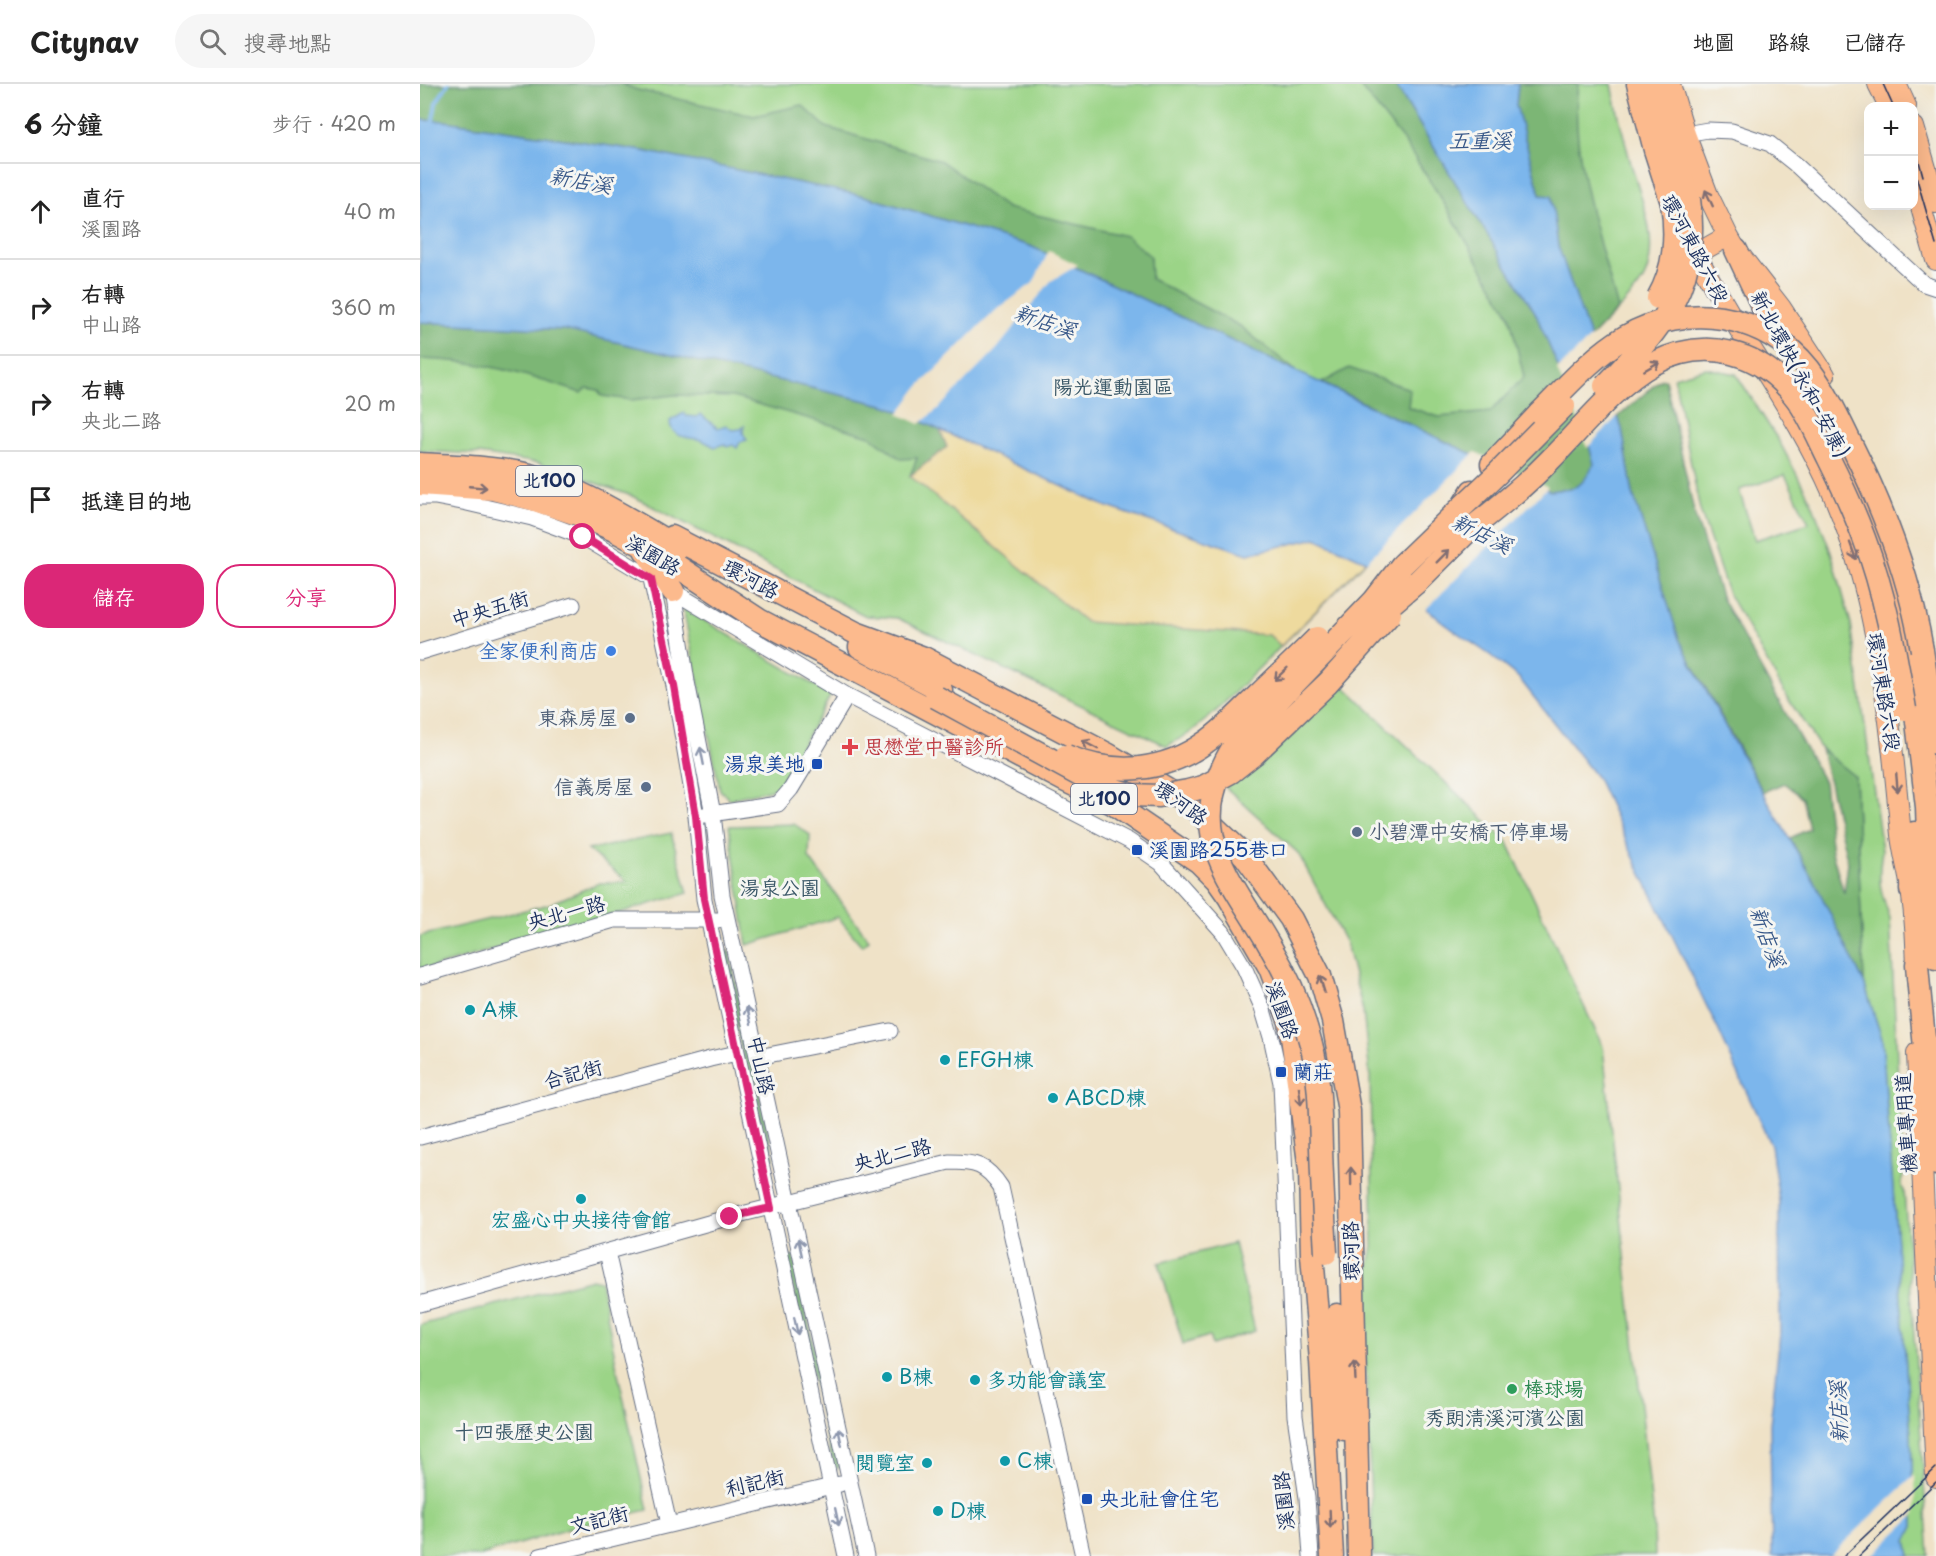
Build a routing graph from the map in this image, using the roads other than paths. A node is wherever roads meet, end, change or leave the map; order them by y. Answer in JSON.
{"nodes":[{"id":1,"x":1629,"y":84,"type":"edge"},
{"id":2,"x":1638,"y":84,"type":"edge"},
{"id":3,"x":1648,"y":84,"type":"edge"},
{"id":4,"x":1655,"y":84,"type":"edge"},
{"id":5,"x":1668,"y":84,"type":"edge"},
{"id":6,"x":1878,"y":84,"type":"edge"},
{"id":7,"x":1896,"y":84,"type":"edge"},
{"id":8,"x":1887,"y":102,"type":"edge"},
{"id":9,"x":1904,"y":102,"type":"edge"},
{"id":10,"x":1685,"y":134,"type":"junction"},
{"id":11,"x":1918,"y":141,"type":"edge"},
{"id":12,"x":1918,"y":197,"type":"edge"},
{"id":13,"x":1681,"y":201,"type":"junction"},
{"id":14,"x":1936,"y":203,"type":"edge"},
{"id":15,"x":1732,"y":243,"type":"junction"},
{"id":16,"x":1696,"y":254,"type":"junction"},
{"id":17,"x":1936,"y":260,"type":"edge"},
{"id":18,"x":1936,"y":288,"type":"edge"},
{"id":19,"x":420,"y":464,"type":"edge"},
{"id":20,"x":420,"y":484,"type":"edge"},
{"id":21,"x":560,"y":484,"type":"junction"},
{"id":22,"x":420,"y":497,"type":"edge"},
{"id":23,"x":1462,"y":507,"type":"junction"},
{"id":24,"x":1468,"y":531,"type":"junction"},
{"id":25,"x":655,"y":557,"type":"junction"},
{"id":26,"x":1410,"y":573,"type":"junction"},
{"id":27,"x":712,"y":589,"type":"junction"},
{"id":28,"x":673,"y":591,"type":"junction"},
{"id":29,"x":573,"y":605,"type":"dead end"},
{"id":30,"x":420,"y":652,"type":"edge"},
{"id":31,"x":924,"y":658,"type":"junction"},
{"id":32,"x":938,"y":694,"type":"junction"},
{"id":33,"x":846,"y":695,"type":"junction"},
{"id":34,"x":1936,"y":699,"type":"edge"},
{"id":35,"x":1936,"y":743,"type":"edge"},
{"id":36,"x":713,"y":814,"type":"junction"},
{"id":37,"x":696,"y":816,"type":"junction"},
{"id":38,"x":1911,"y":890,"type":"junction"},
{"id":39,"x":727,"y":919,"type":"junction"},
{"id":40,"x":709,"y":921,"type":"junction"},
{"id":41,"x":1926,"y":961,"type":"edge"},
{"id":42,"x":420,"y":976,"type":"edge"},
{"id":43,"x":890,"y":1031,"type":"dead end"},
{"id":44,"x":737,"y":1053,"type":"junction"},
{"id":45,"x":758,"y":1057,"type":"junction"},
{"id":46,"x":420,"y":1137,"type":"edge"},
{"id":47,"x":1936,"y":1164,"type":"edge"},
{"id":48,"x":790,"y":1203,"type":"junction"},
{"id":49,"x":771,"y":1208,"type":"junction"},
{"id":50,"x":607,"y":1252,"type":"junction"},
{"id":51,"x":1331,"y":1254,"type":"junction"},
{"id":52,"x":1936,"y":1280,"type":"edge"},
{"id":53,"x":420,"y":1304,"type":"edge"},
{"id":54,"x":1936,"y":1477,"type":"edge"},
{"id":55,"x":850,"y":1481,"type":"junction"},
{"id":56,"x":1329,"y":1481,"type":"junction"},
{"id":57,"x":831,"y":1487,"type":"junction"},
{"id":58,"x":669,"y":1524,"type":"junction"},
{"id":59,"x":1358,"y":1545,"type":"edge"},
{"id":60,"x":540,"y":1556,"type":"edge"},
{"id":61,"x":846,"y":1556,"type":"edge"},
{"id":62,"x":866,"y":1556,"type":"edge"},
{"id":63,"x":1083,"y":1556,"type":"edge"},
{"id":64,"x":1311,"y":1556,"type":"edge"},
{"id":65,"x":1332,"y":1556,"type":"edge"}],
"edges":[{"from":1,"to":16,"type":"main road","name":"環河東路六段"},
{"from":2,"to":13,"type":"highway"},
{"from":3,"to":13,"type":"highway"},
{"from":4,"to":13,"type":"highway"},
{"from":5,"to":10,"type":"main road","name":"環河東路六段"},
{"from":5,"to":13,"type":"highway"},
{"from":6,"to":8,"type":"main road"},
{"from":7,"to":9,"type":"main road"},
{"from":15,"to":10,"type":"main road","name":"環河東路六段","one_way":true},
{"from":10,"to":18,"type":"street"},
{"from":11,"to":14,"type":"main road"},
{"from":12,"to":17,"type":"main road"},
{"from":13,"to":23,"type":"highway","bridge":true},
{"from":13,"to":24,"type":"highway","bridge":true},
{"from":15,"to":16,"type":"main road"},
{"from":15,"to":34,"type":"main road","name":"環河東路六段"},
{"from":15,"to":41,"type":"highway","name":"新北環快(永和-安康)"},
{"from":16,"to":38,"type":"main road","name":"環河東路六段","one_way":true},
{"from":19,"to":21,"type":"highway","name":"環河路","number":"北100"},
{"from":20,"to":25,"type":"highway","name":"環河路","number":"北100","one_way":true},
{"from":21,"to":25,"type":"highway","name":"環河路","number":"北100"},
{"from":21,"to":31,"type":"highway"},
{"from":22,"to":25,"type":"street","name":"溪園路"},
{"from":23,"to":26,"type":"highway"},
{"from":23,"to":35,"type":"highway","bridge":true},
{"from":26,"to":24,"type":"highway","one_way":true},
{"from":24,"to":38,"type":"highway","one_way":true,"bridge":true},
{"from":25,"to":27,"type":"highway","name":"環河路","number":"北100"},
{"from":25,"to":28,"type":"highway"},
{"from":25,"to":31,"type":"highway","name":"環河路","number":"北100"},
{"from":25,"to":32,"type":"highway"},
{"from":25,"to":37,"type":"street","name":"中山路"},
{"from":26,"to":32,"type":"highway","one_way":true,"bridge":true},
{"from":26,"to":32,"type":"highway","bridge":true},
{"from":26,"to":51,"type":"highway","bridge":true},
{"from":27,"to":32,"type":"highway"},
{"from":27,"to":56,"type":"highway","name":"環河路","number":"北100","one_way":true},
{"from":28,"to":33,"type":"street","name":"溪園路"},
{"from":36,"to":28,"type":"street","name":"中山路","one_way":true},
{"from":29,"to":30,"type":"street","name":"中央五街"},
{"from":59,"to":31,"type":"highway","name":"環河路","number":"北100","one_way":true},
{"from":33,"to":36,"type":"street"},
{"from":33,"to":64,"type":"street","name":"溪園路"},
{"from":36,"to":37,"type":"street"},
{"from":36,"to":39,"type":"street","name":"中山路"},
{"from":37,"to":40,"type":"street","name":"中山路"},
{"from":38,"to":41,"type":"main road","name":"環河東路六段"},
{"from":39,"to":40,"type":"street","name":"央北一路"},
{"from":45,"to":39,"type":"street","name":"中山路","one_way":true},
{"from":40,"to":42,"type":"street","name":"央北一路"},
{"from":40,"to":44,"type":"street","name":"中山路"},
{"from":41,"to":47,"type":"highway","name":"新北環快(永和-安康)"},
{"from":41,"to":52,"type":"street","name":"機車專用道"},
{"from":41,"to":54,"type":"main road","name":"環河東路六段"},
{"from":43,"to":45,"type":"street"},
{"from":44,"to":46,"type":"street","name":"合記街"},
{"from":44,"to":49,"type":"street","name":"中山路"},
{"from":45,"to":48,"type":"street","name":"中山路"},
{"from":48,"to":49,"type":"street","name":"央北二路"},
{"from":55,"to":48,"type":"street","name":"中山路","one_way":true},
{"from":48,"to":63,"type":"street","name":"央北二路"},
{"from":49,"to":50,"type":"street","name":"央北二路"},
{"from":49,"to":57,"type":"street","name":"中山路","one_way":true},
{"from":50,"to":53,"type":"street","name":"央北二路"},
{"from":50,"to":58,"type":"street"},
{"from":51,"to":56,"type":"highway"},
{"from":51,"to":59,"type":"highway"},
{"from":55,"to":57,"type":"street","name":"利記街"},
{"from":55,"to":62,"type":"street","name":"中山路"},
{"from":56,"to":65,"type":"highway","name":"環河路","number":"北100","one_way":true},
{"from":57,"to":58,"type":"street","name":"利記街"},
{"from":57,"to":61,"type":"street","name":"中山路","one_way":true},
{"from":58,"to":60,"type":"street","name":"文記街"}]}
